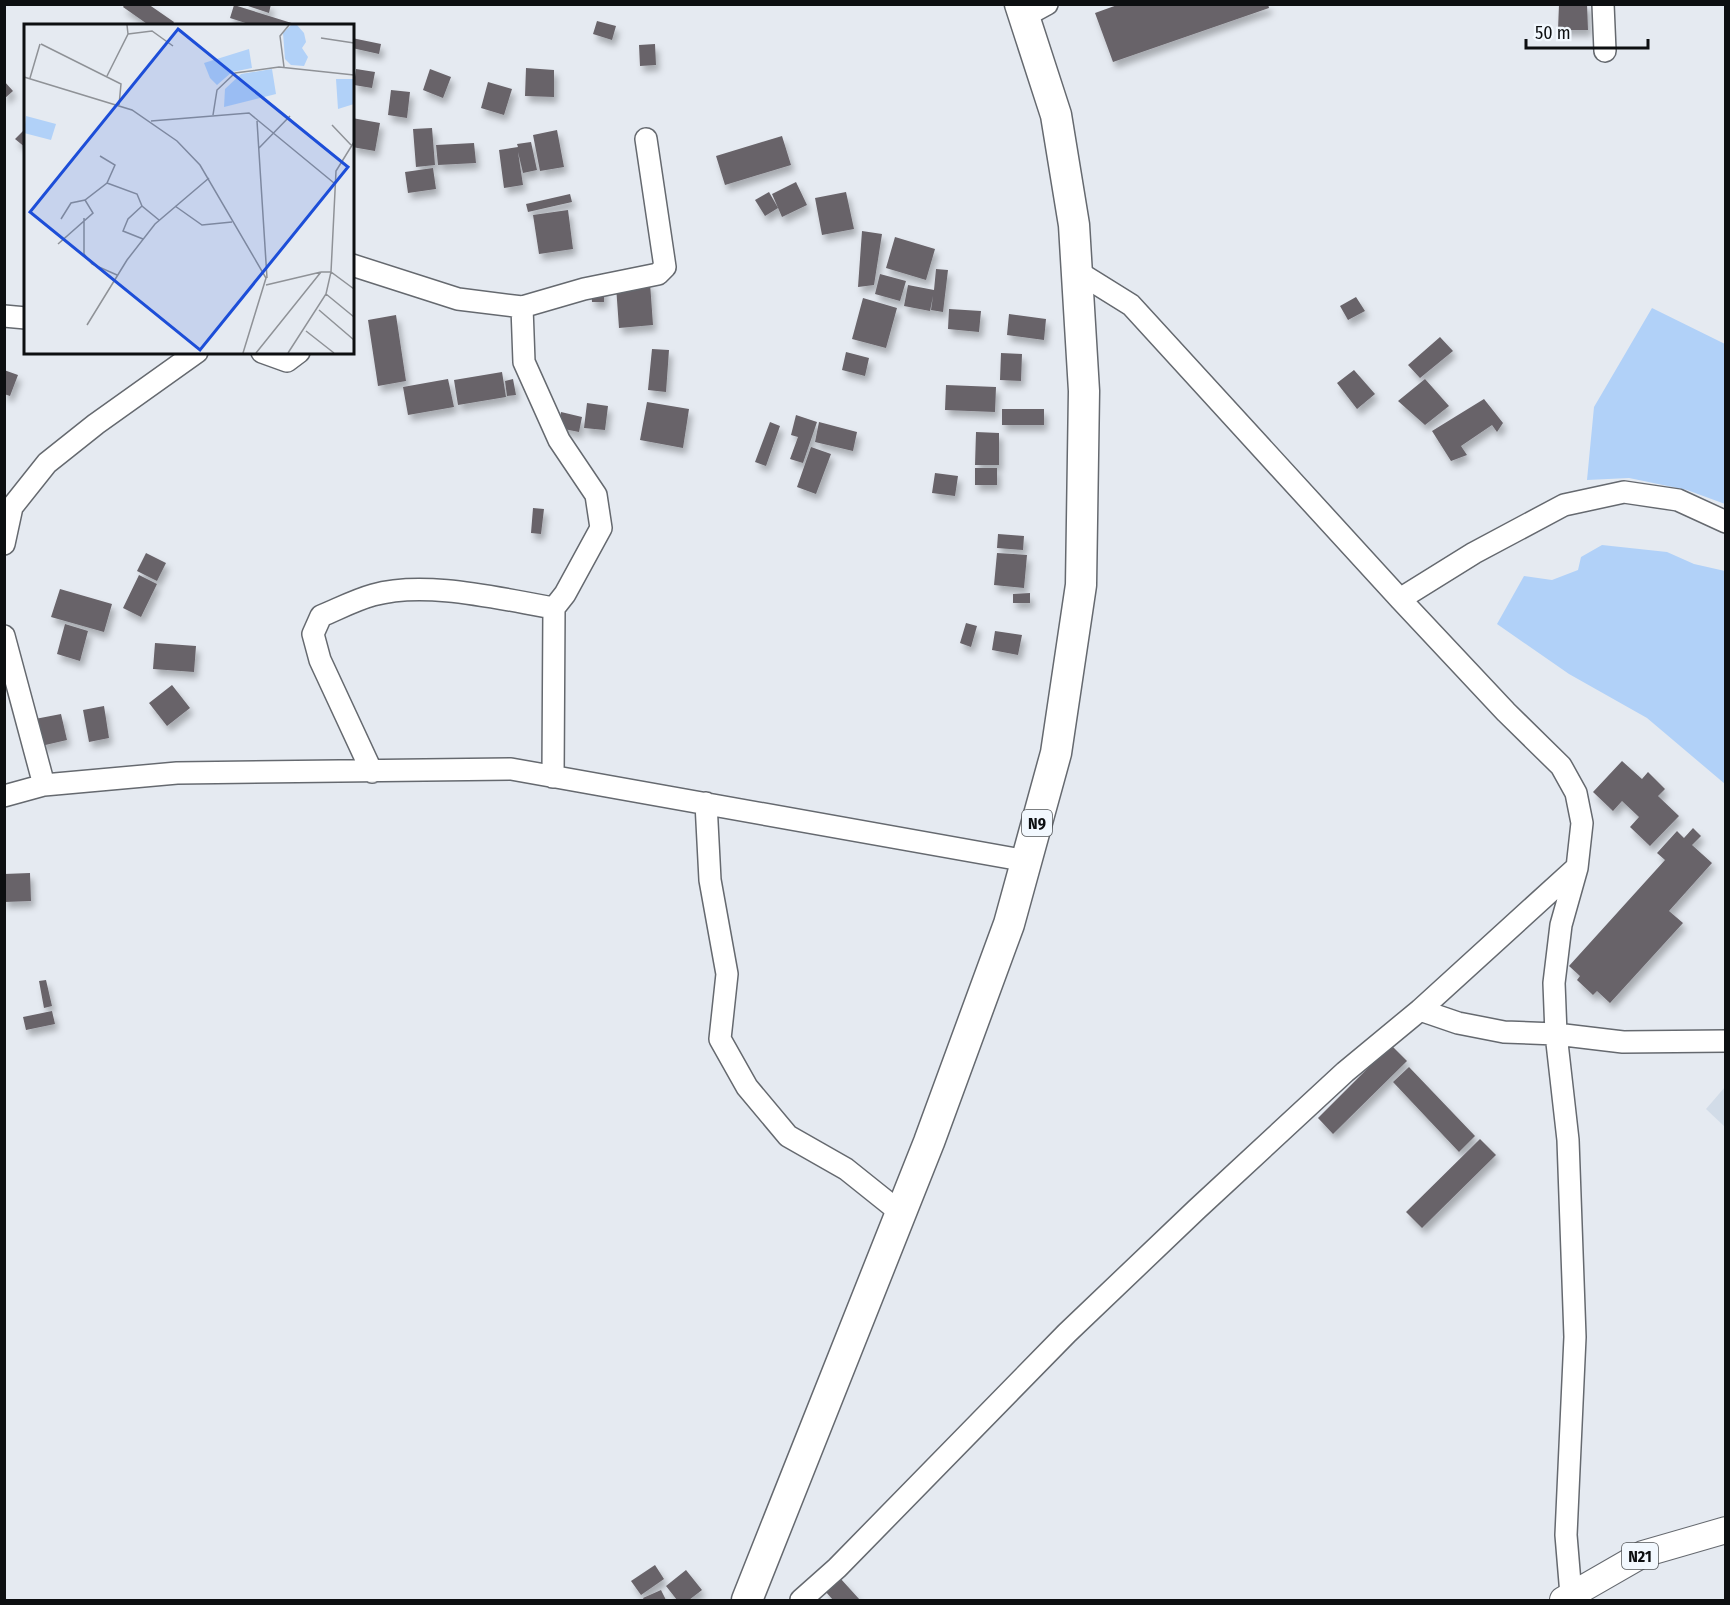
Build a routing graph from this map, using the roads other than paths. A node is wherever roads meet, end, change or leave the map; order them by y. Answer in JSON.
{"nodes":[{"id":1,"x":1603,"y":4,"type":"edge"},
{"id":2,"x":1031,"y":8,"type":"edge"},
{"id":3,"x":1605,"y":51,"type":"dead end"},
{"id":4,"x":646,"y":139,"type":"dead end"},
{"id":5,"x":354,"y":266,"type":"edge"},
{"id":6,"x":1078,"y":272,"type":"junction"},
{"id":7,"x":522,"y":307,"type":"junction"},
{"id":8,"x":4,"y":316,"type":"edge"},
{"id":9,"x":24,"y":318,"type":"edge"},
{"id":10,"x":194,"y":354,"type":"edge"},
{"id":11,"x":267,"y":354,"type":"edge"},
{"id":12,"x":297,"y":354,"type":"edge"},
{"id":13,"x":1725,"y":522,"type":"edge"},
{"id":14,"x":4,"y":544,"type":"edge"},
{"id":15,"x":1400,"y":599,"type":"junction"},
{"id":16,"x":554,"y":608,"type":"junction"},
{"id":17,"x":4,"y":636,"type":"edge"},
{"id":18,"x":372,"y":772,"type":"junction"},
{"id":19,"x":553,"y":777,"type":"junction"},
{"id":20,"x":44,"y":785,"type":"junction"},
{"id":21,"x":4,"y":796,"type":"edge"},
{"id":22,"x":706,"y":803,"type":"junction"},
{"id":23,"x":1027,"y":861,"type":"junction"},
{"id":24,"x":1577,"y":868,"type":"junction"},
{"id":25,"x":1420,"y":1010,"type":"junction"},
{"id":26,"x":1556,"y":1034,"type":"junction"},
{"id":27,"x":1725,"y":1041,"type":"edge"},
{"id":28,"x":901,"y":1214,"type":"junction"},
{"id":29,"x":1725,"y":1530,"type":"edge"},
{"id":30,"x":1567,"y":1598,"type":"edge"},
{"id":31,"x":747,"y":1600,"type":"edge"},
{"id":32,"x":801,"y":1600,"type":"edge"}],
"edges":[{"from":1,"to":3,"type":"street"},
{"from":2,"to":6,"type":"highway","number":"N9"},
{"from":4,"to":7,"type":"street"},
{"from":5,"to":7,"type":"street"},
{"from":6,"to":15,"type":"street"},
{"from":6,"to":23,"type":"highway","number":"N9"},
{"from":7,"to":16,"type":"street"},
{"from":8,"to":9,"type":"street"},
{"from":10,"to":14,"type":"street"},
{"from":11,"to":12,"type":"street"},
{"from":13,"to":15,"type":"street"},
{"from":15,"to":24,"type":"street"},
{"from":16,"to":18,"type":"street"},
{"from":16,"to":19,"type":"street"},
{"from":17,"to":20,"type":"street"},
{"from":18,"to":19,"type":"street"},
{"from":18,"to":20,"type":"street"},
{"from":19,"to":22,"type":"street"},
{"from":20,"to":21,"type":"street"},
{"from":22,"to":23,"type":"street"},
{"from":22,"to":28,"type":"street"},
{"from":23,"to":28,"type":"highway","number":"N9"},
{"from":24,"to":25,"type":"street"},
{"from":24,"to":26,"type":"street"},
{"from":25,"to":26,"type":"street"},
{"from":25,"to":32,"type":"street"},
{"from":26,"to":27,"type":"street"},
{"from":26,"to":30,"type":"street"},
{"from":28,"to":31,"type":"highway","number":"N9"},
{"from":29,"to":30,"type":"main road","number":"N21"}]}
